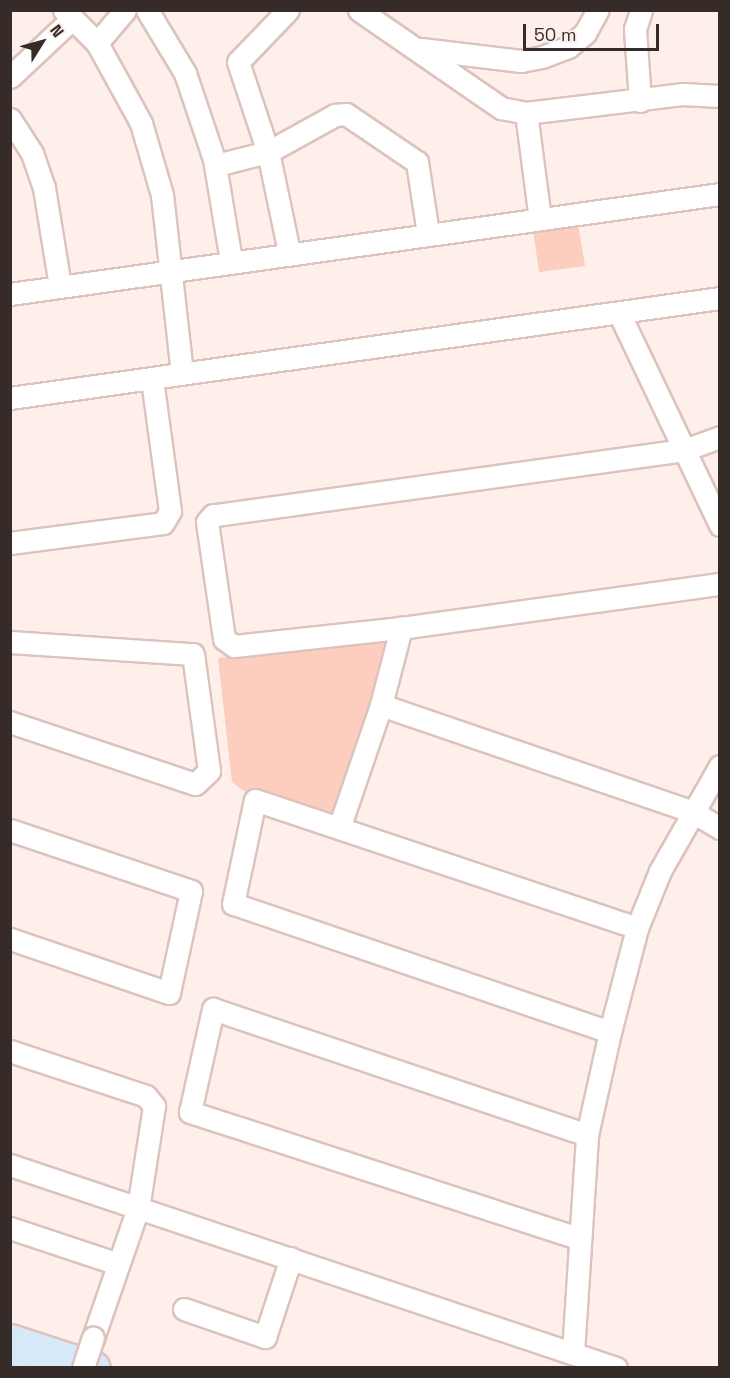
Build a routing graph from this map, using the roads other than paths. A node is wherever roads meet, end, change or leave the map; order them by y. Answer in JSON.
{"nodes":[{"id":1,"x":125,"y":10,"type":"edge"},
{"id":2,"x":147,"y":10,"type":"edge"},
{"id":3,"x":288,"y":10,"type":"edge"},
{"id":4,"x":359,"y":10,"type":"edge"},
{"id":5,"x":598,"y":10,"type":"edge"},
{"id":6,"x":641,"y":10,"type":"edge"},
{"id":7,"x":68,"y":15,"type":"edge"},
{"id":8,"x":97,"y":43,"type":"junction"},
{"id":9,"x":418,"y":49,"type":"junction"},
{"id":10,"x":10,"y":77,"type":"edge"},
{"id":11,"x":720,"y":96,"type":"edge"},
{"id":12,"x":640,"y":101,"type":"junction"},
{"id":13,"x":526,"y":113,"type":"junction"},
{"id":14,"x":10,"y":119,"type":"edge"},
{"id":15,"x":268,"y":152,"type":"junction"},
{"id":16,"x":216,"y":165,"type":"junction"},
{"id":17,"x":720,"y":194,"type":"edge"},
{"id":18,"x":540,"y":219,"type":"junction"},
{"id":19,"x":428,"y":233,"type":"junction"},
{"id":20,"x":289,"y":252,"type":"junction"},
{"id":21,"x":231,"y":261,"type":"junction"},
{"id":22,"x":173,"y":270,"type":"junction"},
{"id":23,"x":60,"y":286,"type":"junction"},
{"id":24,"x":10,"y":294,"type":"edge"},
{"id":25,"x":720,"y":298,"type":"edge"},
{"id":26,"x":619,"y":313,"type":"junction"},
{"id":27,"x":182,"y":374,"type":"junction"},
{"id":28,"x":152,"y":379,"type":"junction"},
{"id":29,"x":10,"y":398,"type":"edge"},
{"id":30,"x":720,"y":437,"type":"edge"},
{"id":31,"x":684,"y":450,"type":"junction"},
{"id":32,"x":720,"y":525,"type":"edge"},
{"id":33,"x":10,"y":543,"type":"edge"},
{"id":34,"x":720,"y":584,"type":"edge"},
{"id":35,"x":401,"y":628,"type":"junction"},
{"id":36,"x":10,"y":642,"type":"edge"},
{"id":37,"x":381,"y":705,"type":"junction"},
{"id":38,"x":10,"y":722,"type":"edge"},
{"id":39,"x":720,"y":766,"type":"edge"},
{"id":40,"x":693,"y":812,"type":"junction"},
{"id":41,"x":339,"y":828,"type":"junction"},
{"id":42,"x":720,"y":828,"type":"edge"},
{"id":43,"x":10,"y":830,"type":"edge"},
{"id":44,"x":637,"y":928,"type":"junction"},
{"id":45,"x":10,"y":939,"type":"edge"},
{"id":46,"x":610,"y":1032,"type":"junction"},
{"id":47,"x":10,"y":1051,"type":"edge"},
{"id":48,"x":587,"y":1135,"type":"junction"},
{"id":49,"x":10,"y":1165,"type":"edge"},
{"id":50,"x":138,"y":1208,"type":"junction"},
{"id":51,"x":10,"y":1228,"type":"edge"},
{"id":52,"x":578,"y":1238,"type":"junction"},
{"id":53,"x":291,"y":1258,"type":"junction"},
{"id":54,"x":118,"y":1264,"type":"junction"},
{"id":55,"x":184,"y":1309,"type":"dead end"},
{"id":56,"x":10,"y":1341,"type":"edge"},
{"id":57,"x":93,"y":1353,"type":"edge"},
{"id":58,"x":573,"y":1353,"type":"junction"},
{"id":59,"x":83,"y":1368,"type":"edge"},
{"id":60,"x":616,"y":1368,"type":"edge"}],
"edges":[{"from":1,"to":8,"type":"street"},
{"from":2,"to":16,"type":"street"},
{"from":3,"to":15,"type":"street"},
{"from":4,"to":9,"type":"street"},
{"from":5,"to":9,"type":"street"},
{"from":6,"to":12,"type":"street"},
{"from":7,"to":8,"type":"street"},
{"from":7,"to":10,"type":"street"},
{"from":8,"to":22,"type":"street"},
{"from":9,"to":13,"type":"street"},
{"from":11,"to":12,"type":"street"},
{"from":12,"to":13,"type":"street"},
{"from":13,"to":18,"type":"street"},
{"from":14,"to":23,"type":"street"},
{"from":15,"to":16,"type":"street"},
{"from":15,"to":19,"type":"street"},
{"from":15,"to":20,"type":"street"},
{"from":16,"to":21,"type":"street"},
{"from":17,"to":18,"type":"street"},
{"from":18,"to":19,"type":"street"},
{"from":19,"to":20,"type":"street"},
{"from":20,"to":21,"type":"street"},
{"from":21,"to":22,"type":"street"},
{"from":22,"to":23,"type":"street"},
{"from":22,"to":27,"type":"street"},
{"from":23,"to":24,"type":"street"},
{"from":25,"to":26,"type":"street"},
{"from":26,"to":27,"type":"street"},
{"from":26,"to":31,"type":"street"},
{"from":27,"to":28,"type":"street"},
{"from":28,"to":29,"type":"street"},
{"from":28,"to":33,"type":"street"},
{"from":30,"to":31,"type":"street"},
{"from":31,"to":32,"type":"street"},
{"from":31,"to":35,"type":"street"},
{"from":34,"to":35,"type":"street"},
{"from":35,"to":37,"type":"street"},
{"from":36,"to":38,"type":"street"},
{"from":37,"to":40,"type":"street"},
{"from":37,"to":41,"type":"street"},
{"from":39,"to":40,"type":"street"},
{"from":40,"to":42,"type":"street"},
{"from":40,"to":44,"type":"street"},
{"from":41,"to":44,"type":"street"},
{"from":41,"to":46,"type":"street"},
{"from":43,"to":45,"type":"street"},
{"from":44,"to":46,"type":"street"},
{"from":46,"to":48,"type":"street"},
{"from":47,"to":50,"type":"street"},
{"from":48,"to":52,"type":"street"},
{"from":48,"to":52,"type":"street"},
{"from":49,"to":50,"type":"street"},
{"from":50,"to":53,"type":"street"},
{"from":50,"to":54,"type":"street"},
{"from":51,"to":54,"type":"street"},
{"from":52,"to":58,"type":"street"},
{"from":53,"to":55,"type":"street"},
{"from":53,"to":58,"type":"street"},
{"from":54,"to":57,"type":"street"},
{"from":56,"to":57,"type":"main road"},
{"from":57,"to":59,"type":"street","bridge":true},
{"from":58,"to":60,"type":"street"}]}
